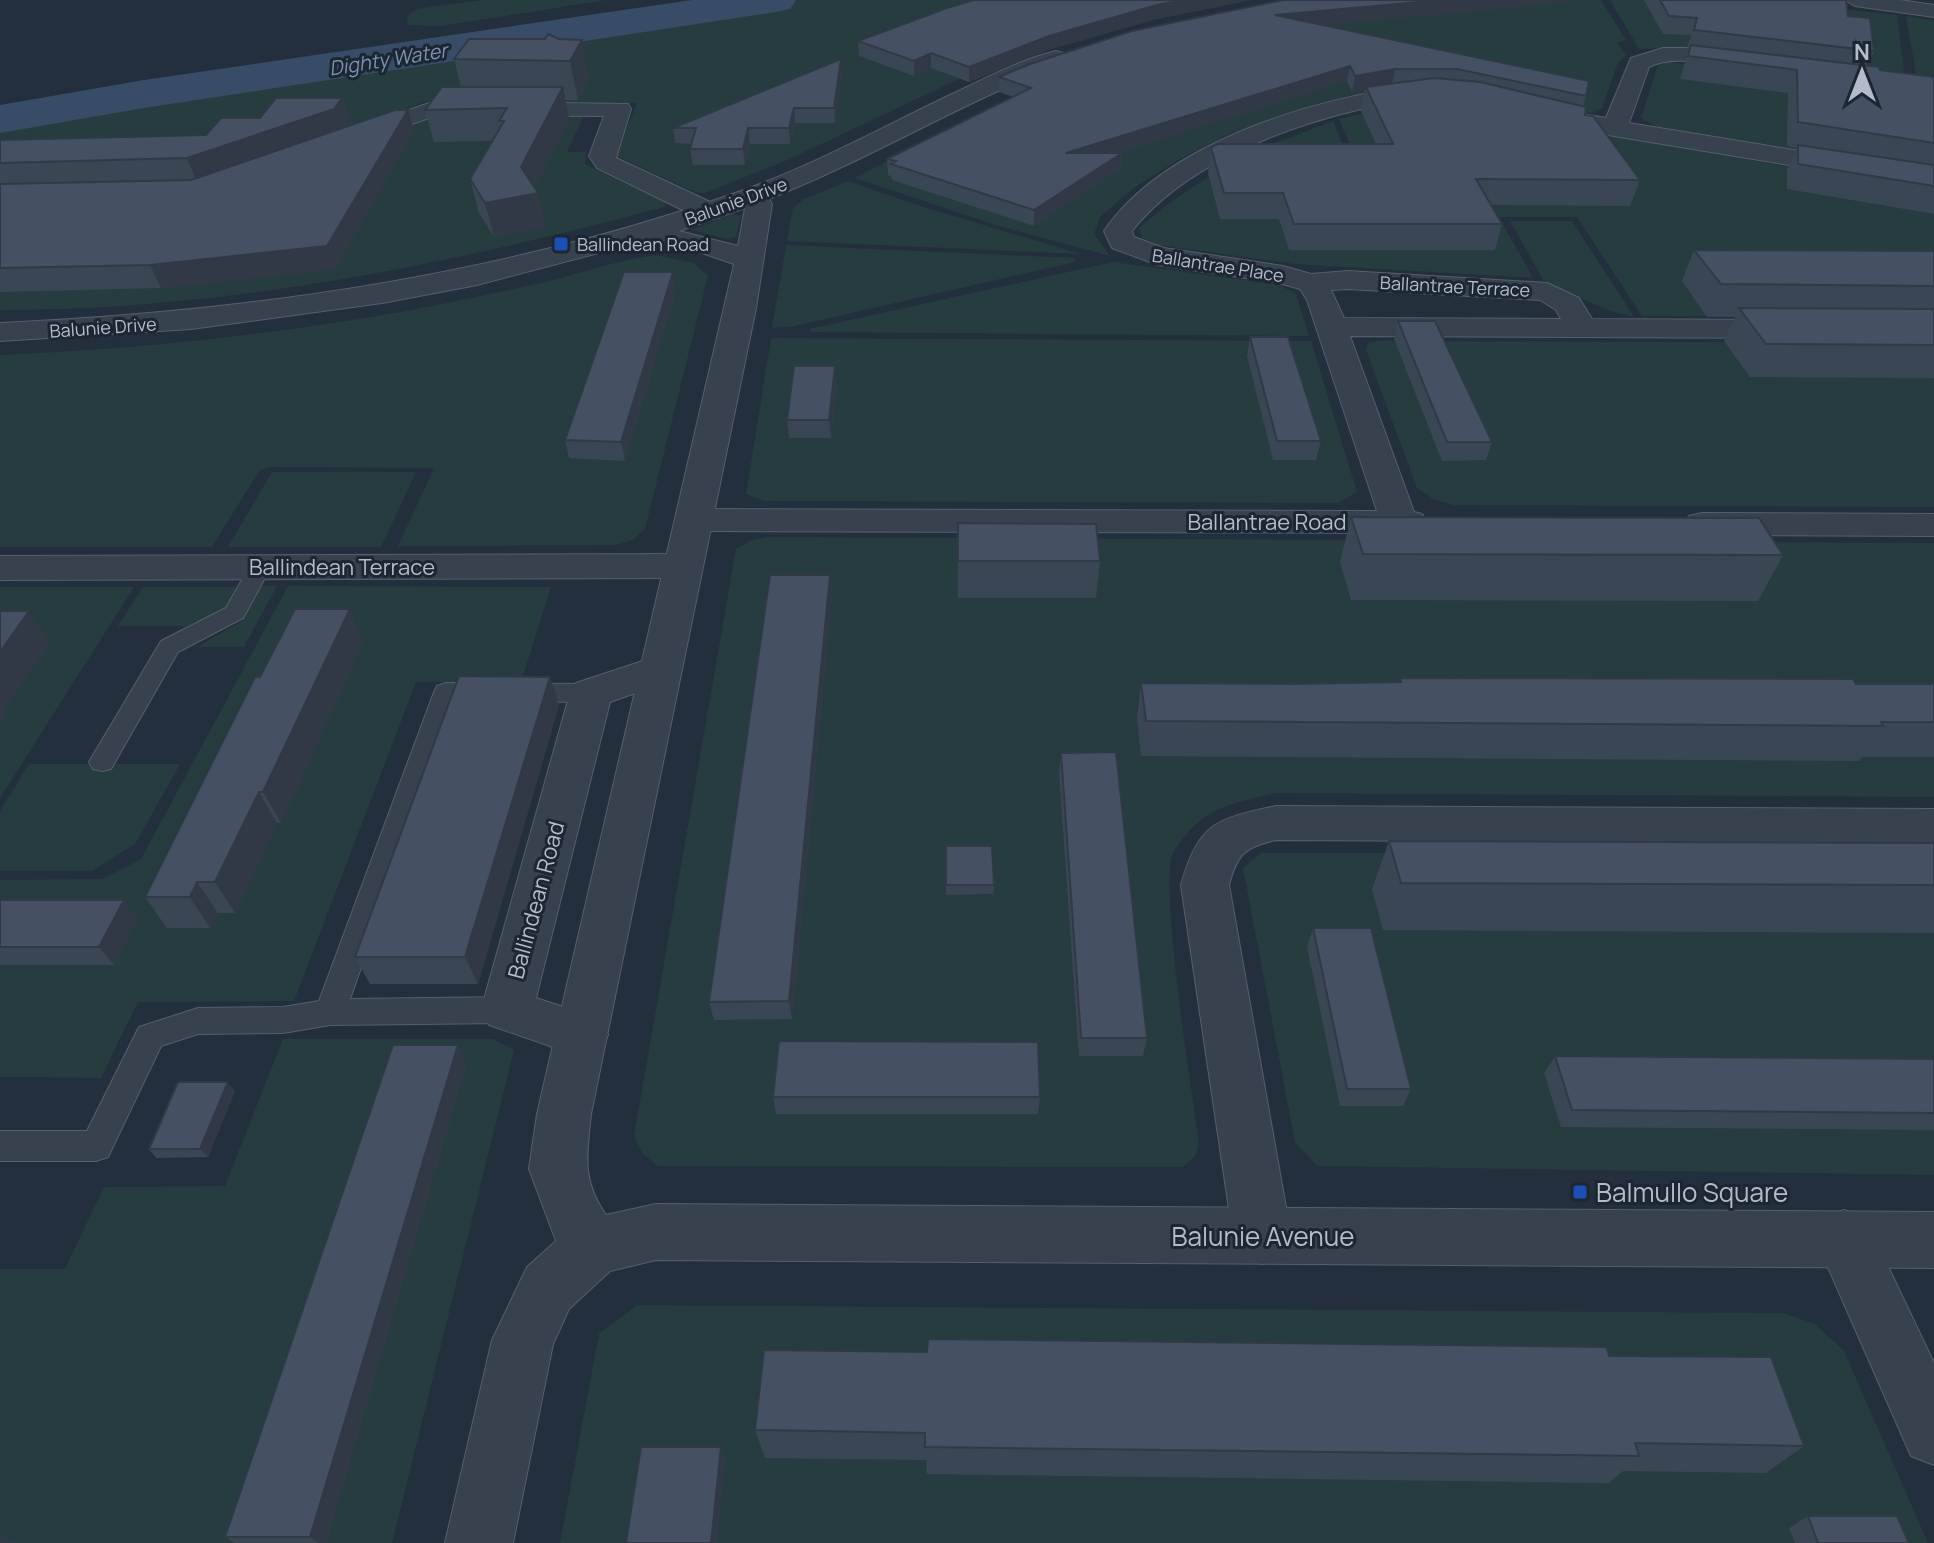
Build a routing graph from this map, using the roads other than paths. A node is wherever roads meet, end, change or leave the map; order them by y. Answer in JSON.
{"nodes":[{"id":1,"x":1855,"y":0,"type":"edge"},
{"id":2,"x":1887,"y":2,"type":"edge"},
{"id":3,"x":1934,"y":11,"type":"edge"},
{"id":4,"x":1079,"y":50,"type":"edge"},
{"id":5,"x":1774,"y":67,"type":"edge"},
{"id":6,"x":1452,"y":95,"type":"edge"},
{"id":7,"x":1511,"y":108,"type":"edge"},
{"id":8,"x":1614,"y":129,"type":"junction"},
{"id":9,"x":326,"y":147,"type":"edge"},
{"id":10,"x":1934,"y":181,"type":"edge"},
{"id":11,"x":754,"y":196,"type":"junction"},
{"id":12,"x":709,"y":212,"type":"junction"},
{"id":13,"x":642,"y":234,"type":"junction"},
{"id":14,"x":749,"y":259,"type":"junction"},
{"id":15,"x":1310,"y":283,"type":"junction"},
{"id":16,"x":1331,"y":327,"type":"junction"},
{"id":17,"x":1582,"y":328,"type":"junction"},
{"id":18,"x":1822,"y":329,"type":"edge"},
{"id":19,"x":0,"y":332,"type":"edge"},
{"id":20,"x":696,"y":520,"type":"junction"},
{"id":21,"x":1399,"y":522,"type":"junction"},
{"id":22,"x":1445,"y":523,"type":"edge"},
{"id":23,"x":1663,"y":524,"type":"edge"},
{"id":24,"x":1934,"y":525,"type":"edge"},
{"id":25,"x":684,"y":566,"type":"junction"},
{"id":26,"x":260,"y":567,"type":"junction"},
{"id":27,"x":0,"y":568,"type":"edge"},
{"id":28,"x":661,"y":669,"type":"junction"},
{"id":29,"x":591,"y":693,"type":"junction"},
{"id":30,"x":102,"y":762,"type":"dead end"},
{"id":31,"x":1934,"y":826,"type":"edge"},
{"id":32,"x":507,"y":1010,"type":"junction"},
{"id":33,"x":330,"y":1012,"type":"junction"},
{"id":34,"x":582,"y":1035,"type":"junction"},
{"id":35,"x":0,"y":1146,"type":"edge"},
{"id":36,"x":1262,"y":1236,"type":"junction"},
{"id":37,"x":1844,"y":1238,"type":"junction"},
{"id":38,"x":1934,"y":1240,"type":"edge"},
{"id":39,"x":594,"y":1246,"type":"junction"},
{"id":40,"x":1934,"y":1433,"type":"edge"},
{"id":41,"x":479,"y":1543,"type":"edge"}],
"edges":[{"from":1,"to":2,"type":"street"},
{"from":2,"to":3,"type":"street"},
{"from":4,"to":11,"type":"street","name":"Balunie Drive"},
{"from":5,"to":8,"type":"street"},
{"from":6,"to":15,"type":"street","name":"Ballantrae Place"},
{"from":7,"to":8,"type":"street"},
{"from":8,"to":10,"type":"street"},
{"from":9,"to":12,"type":"street"},
{"from":11,"to":12,"type":"street","name":"Balunie Drive"},
{"from":11,"to":14,"type":"street"},
{"from":12,"to":13,"type":"street","name":"Balunie Drive"},
{"from":13,"to":14,"type":"street"},
{"from":13,"to":19,"type":"street","name":"Balunie Drive"},
{"from":14,"to":20,"type":"street"},
{"from":15,"to":16,"type":"street","name":"Ballantrae Place"},
{"from":15,"to":17,"type":"street","name":"Ballantrae Terrace"},
{"from":16,"to":17,"type":"street","name":"Ballantrae Terrace"},
{"from":16,"to":21,"type":"street","name":"Ballantrae Place"},
{"from":17,"to":18,"type":"street","name":"Ballantrae Terrace"},
{"from":20,"to":21,"type":"street","name":"Ballantrae Road"},
{"from":20,"to":25,"type":"street"},
{"from":21,"to":22,"type":"street","name":"Ballantrae Road"},
{"from":23,"to":24,"type":"street"},
{"from":25,"to":26,"type":"street","name":"Ballindean Terrace"},
{"from":25,"to":28,"type":"street"},
{"from":26,"to":27,"type":"street","name":"Ballindean Terrace"},
{"from":26,"to":30,"type":"lane"},
{"from":28,"to":29,"type":"street"},
{"from":28,"to":34,"type":"street"},
{"from":29,"to":32,"type":"street","name":"Ballindean Road"},
{"from":29,"to":33,"type":"lane"},
{"from":31,"to":36,"type":"street"},
{"from":32,"to":33,"type":"lane"},
{"from":32,"to":34,"type":"street"},
{"from":33,"to":35,"type":"lane"},
{"from":34,"to":39,"type":"street"},
{"from":36,"to":37,"type":"street","name":"Balunie Avenue"},
{"from":36,"to":39,"type":"street","name":"Balunie Avenue"},
{"from":37,"to":38,"type":"street","name":"Balunie Avenue"},
{"from":37,"to":40,"type":"street"},
{"from":39,"to":41,"type":"street"}]}
